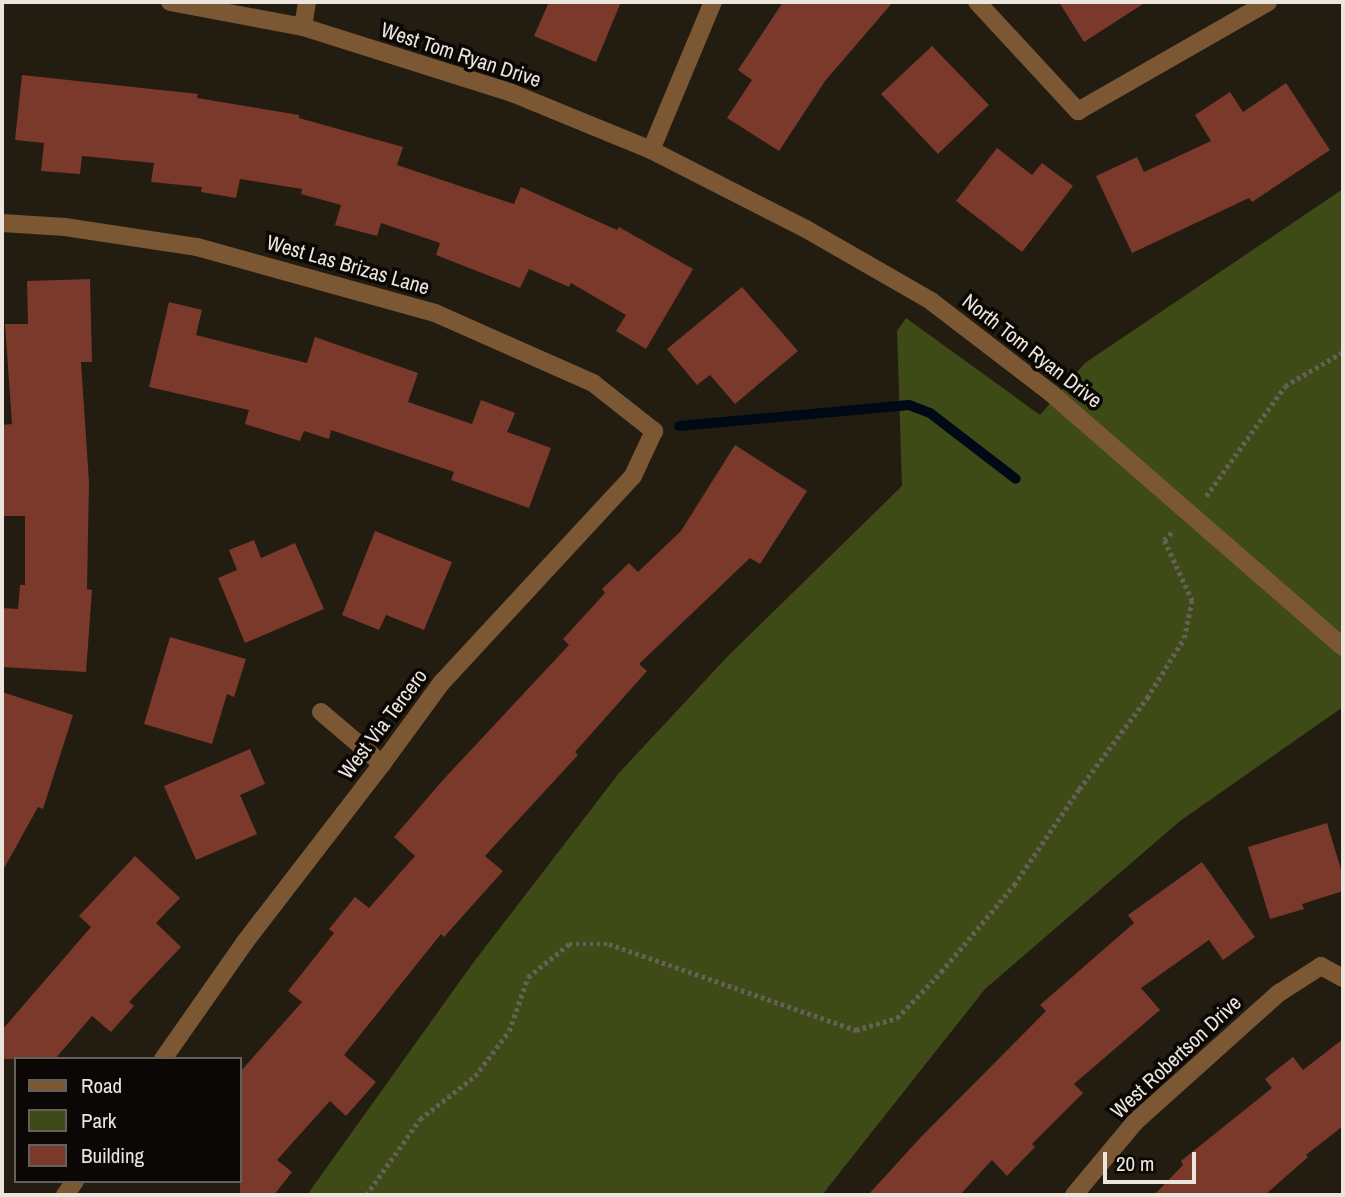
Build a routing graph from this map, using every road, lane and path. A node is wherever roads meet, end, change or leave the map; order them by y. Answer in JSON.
{"nodes":[{"id":1,"x":170,"y":2,"type":"edge"},
{"id":2,"x":307,"y":2,"type":"edge"},
{"id":3,"x":713,"y":2,"type":"edge"},
{"id":4,"x":977,"y":2,"type":"edge"},
{"id":5,"x":1268,"y":2,"type":"edge"},
{"id":6,"x":303,"y":27,"type":"junction"},
{"id":7,"x":651,"y":150,"type":"junction"},
{"id":8,"x":2,"y":223,"type":"edge"},
{"id":9,"x":1343,"y":352,"type":"edge"},
{"id":10,"x":654,"y":431,"type":"joint"},
{"id":11,"x":1192,"y":513,"type":"junction"},
{"id":12,"x":1343,"y":647,"type":"edge"},
{"id":13,"x":321,"y":712,"type":"dead end"},
{"id":14,"x":383,"y":764,"type":"junction"},
{"id":15,"x":1343,"y":978,"type":"edge"},
{"id":16,"x":164,"y":1057,"type":"edge"},
{"id":17,"x":366,"y":1195,"type":"edge"},
{"id":18,"x":1074,"y":1195,"type":"edge"}],
"edges":[{"from":1,"to":6,"type":"street","name":"West Tom Ryan Drive"},
{"from":2,"to":6,"type":"street"},
{"from":3,"to":7,"type":"street"},
{"from":4,"to":5,"type":"street"},
{"from":6,"to":7,"type":"street","name":"West Tom Ryan Drive"},
{"from":7,"to":11,"type":"street","name":"North Tom Ryan Drive"},
{"from":8,"to":10,"type":"street","name":"West Las Brizas Lane"},
{"from":9,"to":11,"type":"path"},
{"from":10,"to":14,"type":"street","name":"West Via Tercero"},
{"from":11,"to":12,"type":"street","name":"North Tom Ryan Drive"},
{"from":11,"to":17,"type":"path"},
{"from":13,"to":14,"type":"street"},
{"from":14,"to":16,"type":"street","name":"West Via Tercero"},
{"from":15,"to":18,"type":"street","name":"West Robertson Drive"}]}
